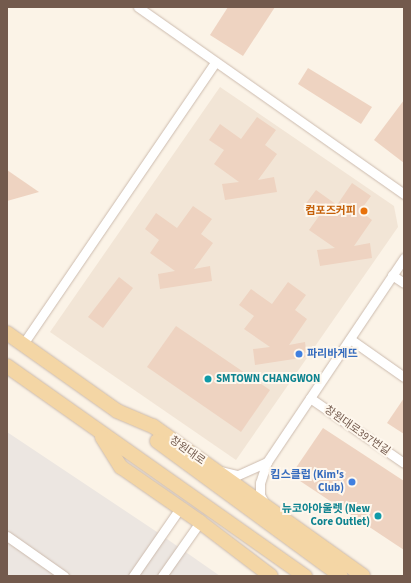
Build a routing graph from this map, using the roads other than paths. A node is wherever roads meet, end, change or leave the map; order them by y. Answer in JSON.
{"nodes":[{"id":1,"x":138,"y":7,"type":"edge"},
{"id":2,"x":215,"y":63,"type":"junction"},
{"id":3,"x":404,"y":194,"type":"edge"},
{"id":4,"x":404,"y":258,"type":"edge"},
{"id":5,"x":392,"y":275,"type":"junction"},
{"id":6,"x":404,"y":283,"type":"edge"},
{"id":7,"x":7,"y":333,"type":"edge"},
{"id":8,"x":350,"y":339,"type":"junction"},
{"id":9,"x":23,"y":344,"type":"junction"},
{"id":10,"x":8,"y":367,"type":"edge"},
{"id":11,"x":404,"y":377,"type":"edge"},
{"id":12,"x":310,"y":398,"type":"junction"},
{"id":13,"x":116,"y":411,"type":"junction"},
{"id":14,"x":98,"y":432,"type":"junction"},
{"id":15,"x":267,"y":462,"type":"junction"},
{"id":16,"x":404,"y":463,"type":"edge"},
{"id":17,"x":215,"y":470,"type":"junction"},
{"id":18,"x":180,"y":508,"type":"junction"},
{"id":19,"x":268,"y":510,"type":"junction"},
{"id":20,"x":200,"y":522,"type":"junction"},
{"id":21,"x":7,"y":536,"type":"edge"},
{"id":22,"x":64,"y":576,"type":"edge"},
{"id":23,"x":133,"y":576,"type":"edge"},
{"id":24,"x":162,"y":576,"type":"edge"},
{"id":25,"x":271,"y":576,"type":"edge"},
{"id":26,"x":305,"y":576,"type":"edge"},
{"id":27,"x":341,"y":576,"type":"edge"},
{"id":28,"x":364,"y":576,"type":"edge"}],
"edges":[{"from":1,"to":2,"type":"street"},
{"from":2,"to":3,"type":"street"},
{"from":2,"to":9,"type":"street"},
{"from":4,"to":5,"type":"street"},
{"from":5,"to":6,"type":"street"},
{"from":5,"to":8,"type":"street"},
{"from":7,"to":9,"type":"main road","name":"창원대로"},
{"from":8,"to":11,"type":"street"},
{"from":8,"to":12,"type":"street"},
{"from":9,"to":13,"type":"main road","name":"창원대로"},
{"from":10,"to":14,"type":"main road"},
{"from":12,"to":15,"type":"street"},
{"from":12,"to":16,"type":"street","name":"창원대로397번길"},
{"from":13,"to":17,"type":"main road","name":"창원대로"},
{"from":13,"to":27,"type":"main road"},
{"from":14,"to":18,"type":"main road"},
{"from":14,"to":26,"type":"main road"},
{"from":15,"to":17,"type":"street"},
{"from":15,"to":19,"type":"street"},
{"from":17,"to":19,"type":"main road","name":"창원대로"},
{"from":18,"to":20,"type":"main road"},
{"from":18,"to":23,"type":"street"},
{"from":19,"to":28,"type":"main road","name":"창원대로"},
{"from":20,"to":24,"type":"street"},
{"from":20,"to":25,"type":"main road"},
{"from":21,"to":22,"type":"street"}]}
